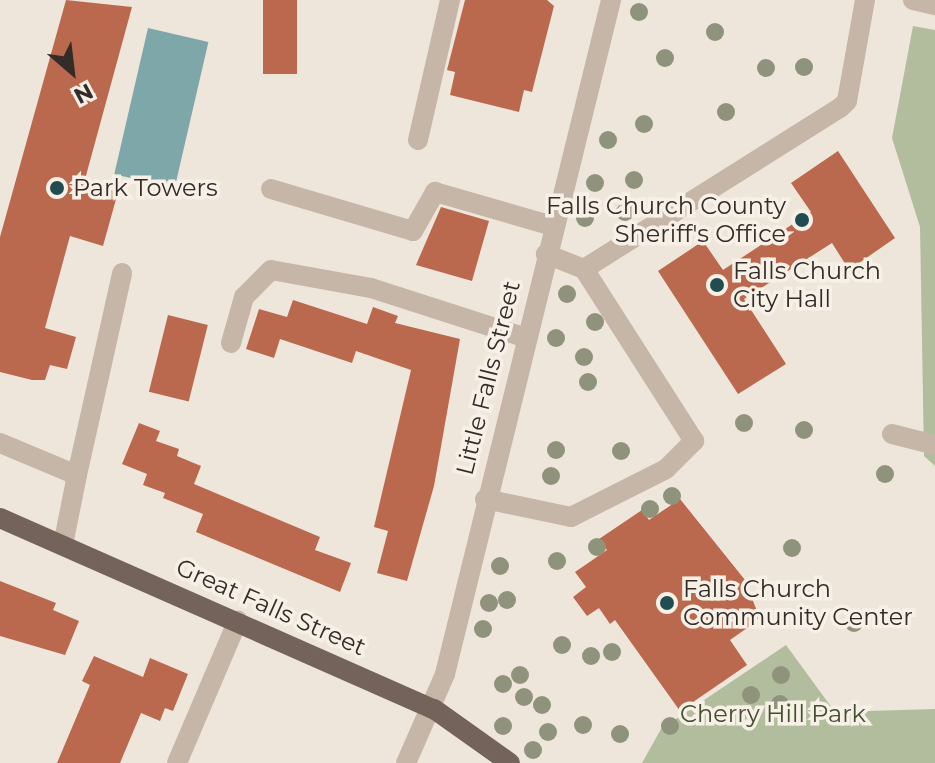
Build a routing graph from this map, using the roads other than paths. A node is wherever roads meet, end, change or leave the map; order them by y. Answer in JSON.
{"nodes":[{"id":1,"x":450,"y":0,"type":"edge"},
{"id":2,"x":611,"y":0,"type":"edge"},
{"id":3,"x":865,"y":0,"type":"edge"},
{"id":4,"x":915,"y":0,"type":"edge"},
{"id":5,"x":935,"y":5,"type":"edge"},
{"id":6,"x":418,"y":140,"type":"dead end"},
{"id":7,"x":271,"y":189,"type":"dead end"},
{"id":8,"x":553,"y":226,"type":"junction"},
{"id":9,"x":546,"y":254,"type":"junction"},
{"id":10,"x":584,"y":269,"type":"junction"},
{"id":11,"x":122,"y":273,"type":"dead end"},
{"id":12,"x":524,"y":337,"type":"junction"},
{"id":13,"x":231,"y":343,"type":"dead end"},
{"id":14,"x":892,"y":434,"type":"dead end"},
{"id":15,"x":0,"y":443,"type":"edge"},
{"id":16,"x":935,"y":445,"type":"edge"},
{"id":17,"x":77,"y":475,"type":"junction"},
{"id":18,"x":485,"y":499,"type":"junction"},
{"id":19,"x":0,"y":518,"type":"edge"},
{"id":20,"x":63,"y":545,"type":"junction"},
{"id":21,"x":238,"y":620,"type":"junction"},
{"id":22,"x":434,"y":709,"type":"junction"},
{"id":23,"x":177,"y":763,"type":"edge"},
{"id":24,"x":406,"y":763,"type":"edge"},
{"id":25,"x":510,"y":763,"type":"edge"}],
"edges":[{"from":1,"to":6,"type":"street"},
{"from":2,"to":8,"type":"street","name":"Little Falls Street"},
{"from":3,"to":10,"type":"street"},
{"from":4,"to":5,"type":"street"},
{"from":7,"to":8,"type":"street"},
{"from":8,"to":9,"type":"street","name":"Little Falls Street"},
{"from":9,"to":10,"type":"street"},
{"from":9,"to":12,"type":"street","name":"Little Falls Street"},
{"from":10,"to":18,"type":"street"},
{"from":11,"to":17,"type":"street"},
{"from":12,"to":13,"type":"street"},
{"from":12,"to":18,"type":"street","name":"Little Falls Street"},
{"from":14,"to":16,"type":"street"},
{"from":15,"to":17,"type":"street"},
{"from":17,"to":20,"type":"street"},
{"from":18,"to":22,"type":"street","name":"Little Falls Street"},
{"from":19,"to":20,"type":"main road","name":"Great Falls Street"},
{"from":20,"to":21,"type":"main road","name":"Great Falls Street"},
{"from":21,"to":22,"type":"main road","name":"Great Falls Street"},
{"from":21,"to":23,"type":"street"},
{"from":22,"to":24,"type":"street","name":"Little Falls Street"},
{"from":22,"to":25,"type":"main road","name":"Great Falls Street"}]}
